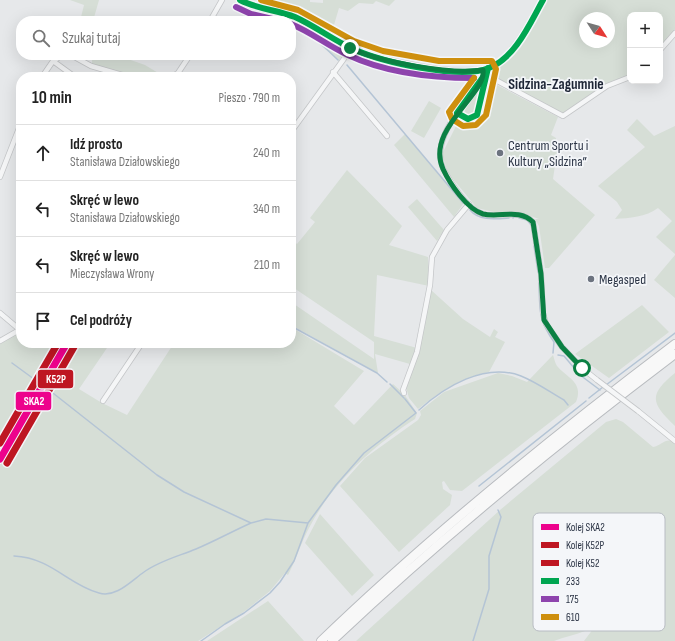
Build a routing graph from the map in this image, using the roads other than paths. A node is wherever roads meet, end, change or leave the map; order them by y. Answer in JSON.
{"nodes":[{"id":1,"x":222,"y":0,"type":"edge"},
{"id":2,"x":240,"y":0,"type":"edge"},
{"id":3,"x":543,"y":0,"type":"edge"},
{"id":4,"x":213,"y":16,"type":"edge"},
{"id":5,"x":290,"y":16,"type":"edge"},
{"id":6,"x":296,"y":18,"type":"edge"},
{"id":7,"x":675,"y":33,"type":"edge"},
{"id":8,"x":351,"y":48,"type":"junction"},
{"id":9,"x":662,"y":48,"type":"edge"},
{"id":10,"x":80,"y":60,"type":"edge"},
{"id":11,"x":187,"y":60,"type":"edge"},
{"id":12,"x":53,"y":61,"type":"joint"},
{"id":13,"x":45,"y":72,"type":"edge"},
{"id":14,"x":68,"y":72,"type":"edge"},
{"id":15,"x":112,"y":72,"type":"edge"},
{"id":16,"x":179,"y":72,"type":"edge"},
{"id":17,"x":333,"y":72,"type":"junction"},
{"id":18,"x":485,"y":72,"type":"junction"},
{"id":19,"x":627,"y":78,"type":"edge"},
{"id":20,"x":457,"y":113,"type":"junction"},
{"id":21,"x":296,"y":126,"type":"edge"},
{"id":22,"x":16,"y":136,"type":"edge"},
{"id":23,"x":387,"y":136,"type":"dead end"},
{"id":24,"x":0,"y":177,"type":"edge"},
{"id":25,"x":469,"y":204,"type":"junction"},
{"id":26,"x":0,"y":313,"type":"edge"},
{"id":27,"x":16,"y":327,"type":"edge"},
{"id":28,"x":16,"y":332,"type":"edge"},
{"id":29,"x":0,"y":340,"type":"edge"},
{"id":30,"x":675,"y":344,"type":"edge"},
{"id":31,"x":139,"y":348,"type":"edge"},
{"id":32,"x":675,"y":354,"type":"edge"},
{"id":33,"x":404,"y":393,"type":"dead end"},
{"id":34,"x":103,"y":401,"type":"dead end"},
{"id":35,"x":675,"y":441,"type":"edge"},
{"id":36,"x":321,"y":641,"type":"edge"},
{"id":37,"x":332,"y":641,"type":"edge"}],
"edges":[{"from":1,"to":4,"type":"street"},
{"from":2,"to":5,"type":"street"},
{"from":3,"to":18,"type":"street"},
{"from":6,"to":8,"type":"street"},
{"from":7,"to":9,"type":"street"},
{"from":8,"to":17,"type":"street"},
{"from":8,"to":18,"type":"street"},
{"from":10,"to":15,"type":"street"},
{"from":11,"to":16,"type":"street"},
{"from":12,"to":13,"type":"street"},
{"from":12,"to":14,"type":"street"},
{"from":17,"to":21,"type":"street"},
{"from":17,"to":23,"type":"street"},
{"from":18,"to":19,"type":"street"},
{"from":18,"to":20,"type":"street"},
{"from":18,"to":20,"type":"street"},
{"from":20,"to":25,"type":"street"},
{"from":22,"to":24,"type":"street"},
{"from":25,"to":33,"type":"street"},
{"from":25,"to":35,"type":"street","bridge":true},
{"from":26,"to":27,"type":"street"},
{"from":28,"to":29,"type":"street"},
{"from":30,"to":36,"type":"highway"},
{"from":31,"to":34,"type":"street"},
{"from":32,"to":37,"type":"highway"}]}
